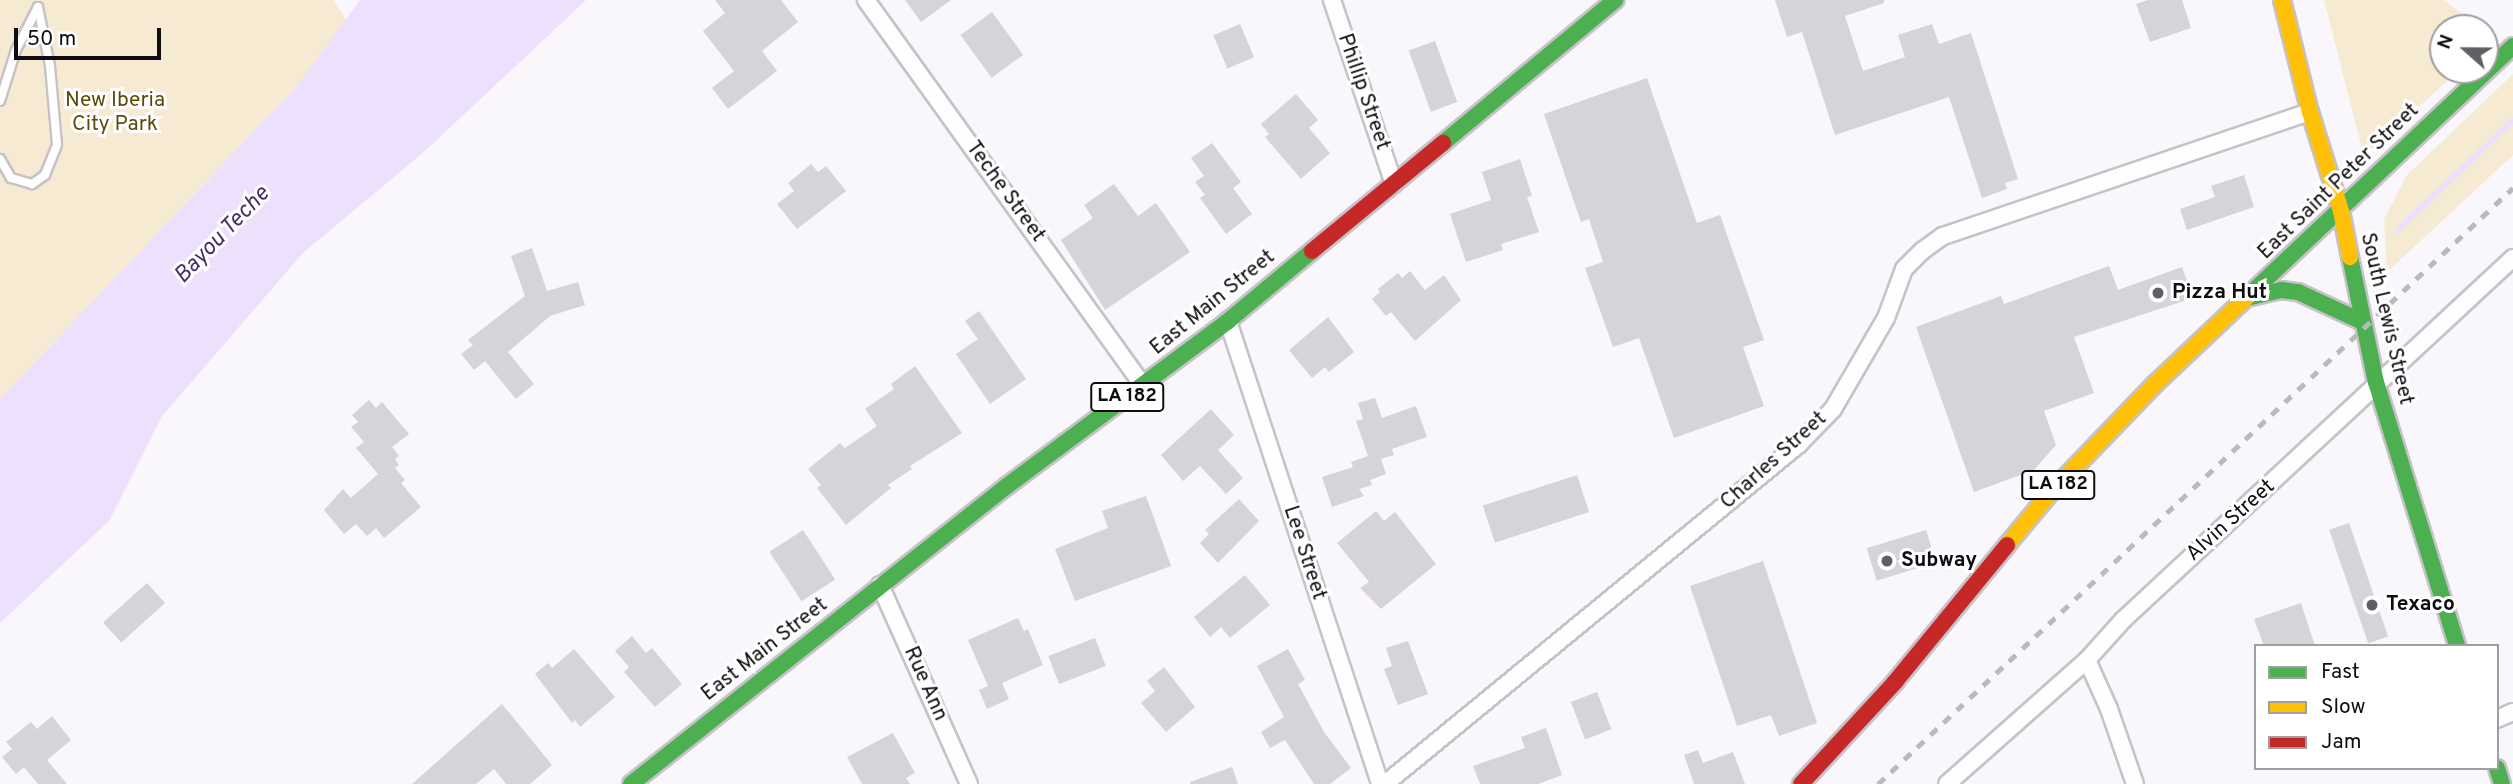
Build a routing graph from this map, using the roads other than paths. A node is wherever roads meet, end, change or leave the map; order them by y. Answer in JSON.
{"nodes":[{"id":1,"x":866,"y":0,"type":"edge"},
{"id":2,"x":1332,"y":0,"type":"edge"},
{"id":3,"x":1615,"y":0,"type":"edge"},
{"id":4,"x":2283,"y":0,"type":"edge"},
{"id":5,"x":37,"y":4,"type":"edge"},
{"id":6,"x":2513,"y":46,"type":"edge"},
{"id":7,"x":0,"y":101,"type":"edge"},
{"id":8,"x":2309,"y":112,"type":"junction"},
{"id":9,"x":0,"y":159,"type":"edge"},
{"id":10,"x":1394,"y":184,"type":"junction"},
{"id":11,"x":2341,"y":211,"type":"junction"},
{"id":12,"x":2513,"y":258,"type":"edge"},
{"id":13,"x":2247,"y":298,"type":"junction"},
{"id":14,"x":1228,"y":321,"type":"junction"},
{"id":15,"x":2363,"y":322,"type":"junction"},
{"id":16,"x":2376,"y":382,"type":"junction"},
{"id":17,"x":1143,"y":385,"type":"junction"},
{"id":18,"x":880,"y":585,"type":"junction"},
{"id":19,"x":2457,"y":644,"type":"edge"},
{"id":20,"x":2087,"y":660,"type":"junction"},
{"id":21,"x":631,"y":784,"type":"edge"},
{"id":22,"x":969,"y":784,"type":"edge"},
{"id":23,"x":1382,"y":784,"type":"edge"},
{"id":24,"x":1801,"y":784,"type":"edge"},
{"id":25,"x":1947,"y":784,"type":"edge"},
{"id":26,"x":2135,"y":784,"type":"edge"}],
"edges":[{"from":1,"to":17,"type":"street","name":"Teche Street"},
{"from":2,"to":10,"type":"street","name":"Phillip Street"},
{"from":3,"to":10,"type":"main road","name":"East Main Street","number":"LA 182"},
{"from":4,"to":8,"type":"main road","name":"South Lewis Street"},
{"from":5,"to":7,"type":"lane"},
{"from":5,"to":9,"type":"lane"},
{"from":6,"to":11,"type":"main road","name":"East Saint Peter Street","number":"LA 182"},
{"from":8,"to":11,"type":"main road","name":"South Lewis Street"},
{"from":8,"to":23,"type":"street","name":"Charles Street"},
{"from":10,"to":14,"type":"main road","name":"East Main Street","number":"LA 182"},
{"from":11,"to":13,"type":"main road","name":"East Saint Peter Street","number":"LA 182"},
{"from":11,"to":15,"type":"main road","name":"South Lewis Street"},
{"from":12,"to":16,"type":"street","name":"Alvin Street"},
{"from":13,"to":15,"type":"main road"},
{"from":13,"to":24,"type":"main road","name":"East Saint Peter Street","number":"LA 182"},
{"from":14,"to":17,"type":"main road","name":"East Main Street","number":"LA 182"},
{"from":14,"to":23,"type":"street","name":"Lee Street"},
{"from":15,"to":16,"type":"main road","name":"South Lewis Street"},
{"from":16,"to":19,"type":"main road","name":"South Lewis Street"},
{"from":16,"to":20,"type":"street","name":"Alvin Street"},
{"from":17,"to":18,"type":"main road","name":"East Main Street","number":"LA 182"},
{"from":18,"to":21,"type":"main road","name":"East Main Street","number":"LA 182"},
{"from":18,"to":22,"type":"street","name":"Rue Ann"},
{"from":20,"to":25,"type":"street","name":"Alvin Street"},
{"from":20,"to":26,"type":"street"}]}
